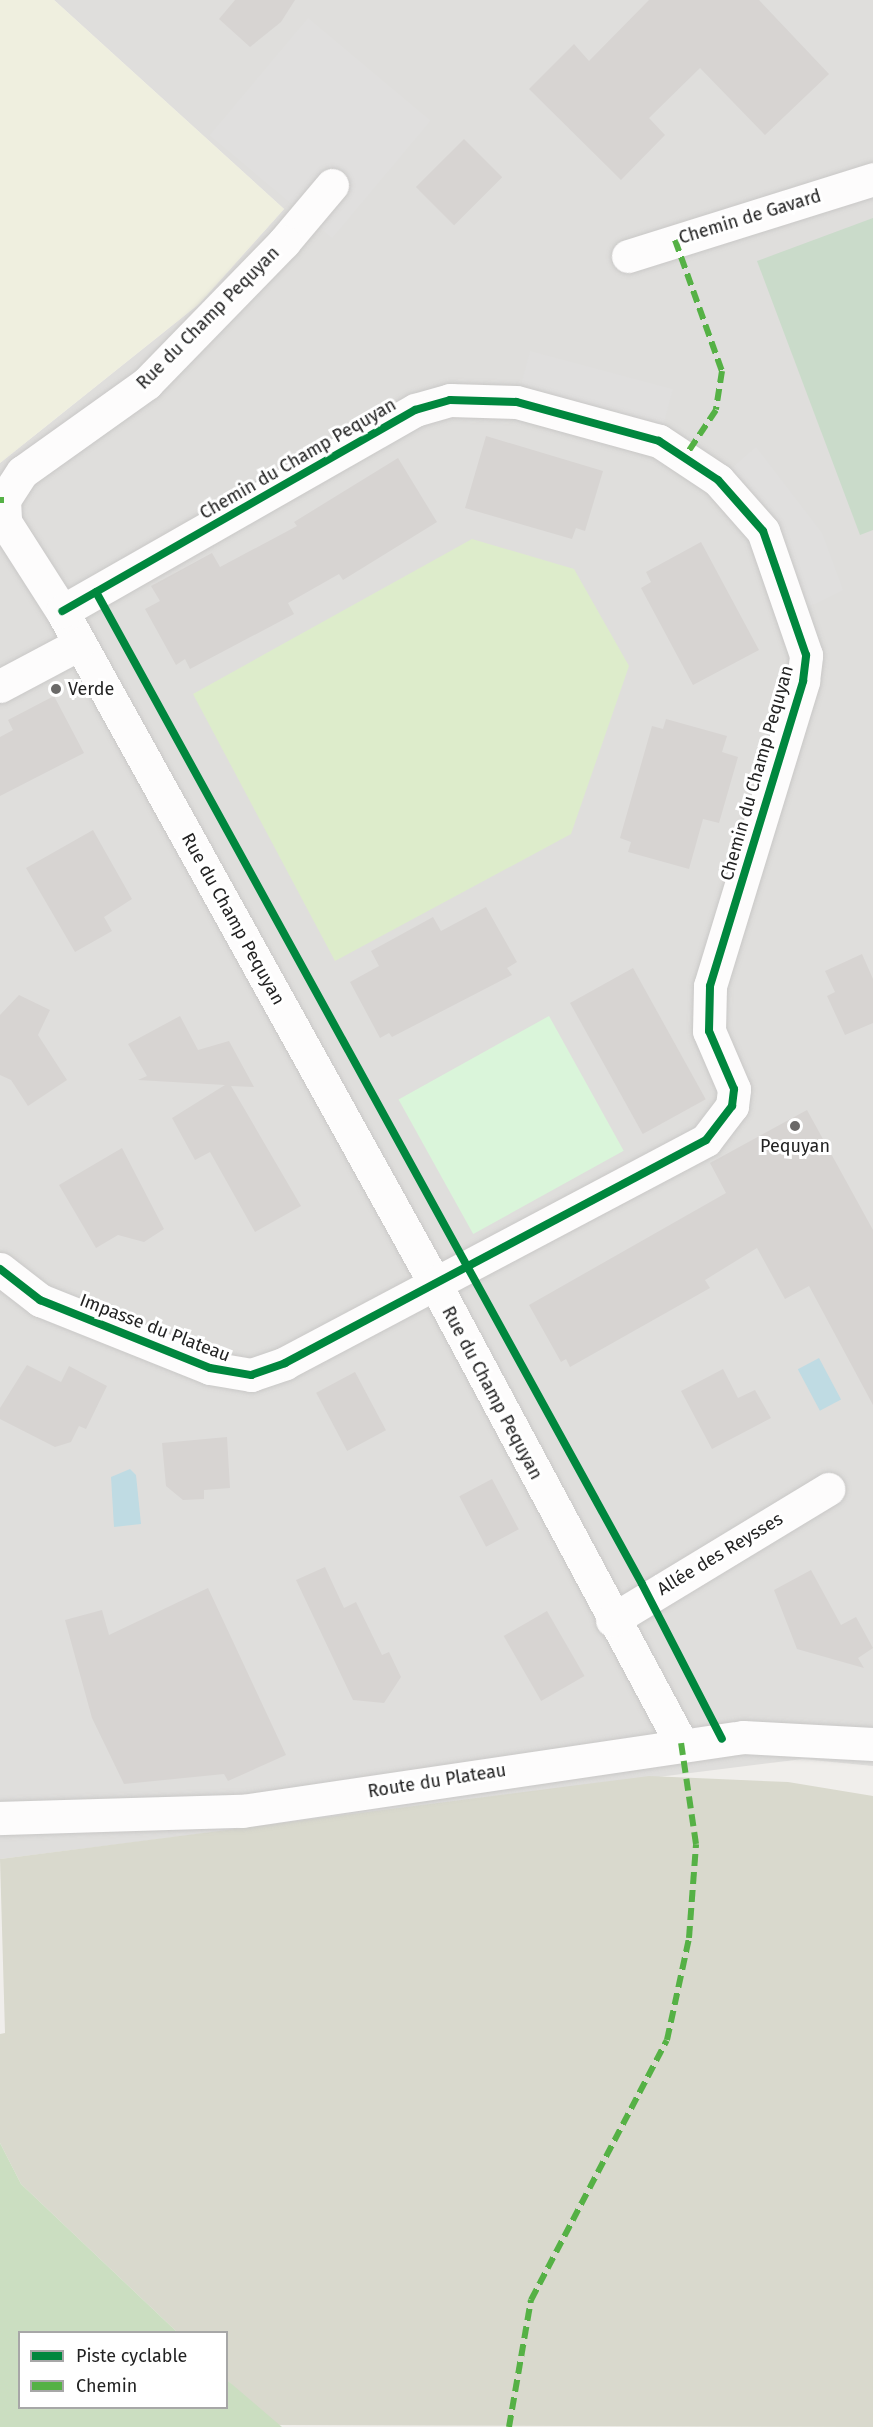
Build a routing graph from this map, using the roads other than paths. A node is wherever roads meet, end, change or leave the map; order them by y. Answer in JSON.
{"nodes":[{"id":1,"x":873,"y":179,"type":"edge"},
{"id":2,"x":332,"y":185,"type":"dead end"},
{"id":3,"x":628,"y":256,"type":"dead end"},
{"id":4,"x":62,"y":611,"type":"junction"},
{"id":5,"x":79,"y":644,"type":"junction"},
{"id":6,"x":0,"y":686,"type":"edge"},
{"id":7,"x":0,"y":1269,"type":"edge"},
{"id":8,"x":434,"y":1282,"type":"junction"},
{"id":9,"x":828,"y":1489,"type":"dead end"},
{"id":10,"x":612,"y":1620,"type":"junction"},
{"id":11,"x":681,"y":1743,"type":"junction"},
{"id":12,"x":873,"y":1744,"type":"edge"},
{"id":13,"x":0,"y":1818,"type":"edge"}],
"edges":[{"from":1,"to":3,"type":"street","name":"Chemin de Gavard"},
{"from":2,"to":4,"type":"street","name":"Rue du Champ Pequyan"},
{"from":4,"to":5,"type":"street","name":"Rue du Champ Pequyan"},
{"from":4,"to":8,"type":"street","name":"Chemin du Champ Pequyan"},
{"from":5,"to":6,"type":"street"},
{"from":5,"to":8,"type":"street","name":"Rue du Champ Pequyan"},
{"from":7,"to":8,"type":"street","name":"Impasse du Plateau"},
{"from":8,"to":10,"type":"street","name":"Rue du Champ Pequyan"},
{"from":9,"to":10,"type":"street","name":"Allée des Reysses"},
{"from":10,"to":11,"type":"street","name":"Rue du Champ Pequyan"},
{"from":11,"to":12,"type":"street","name":"Route du Plateau"},
{"from":11,"to":13,"type":"street","name":"Route du Plateau"}]}
